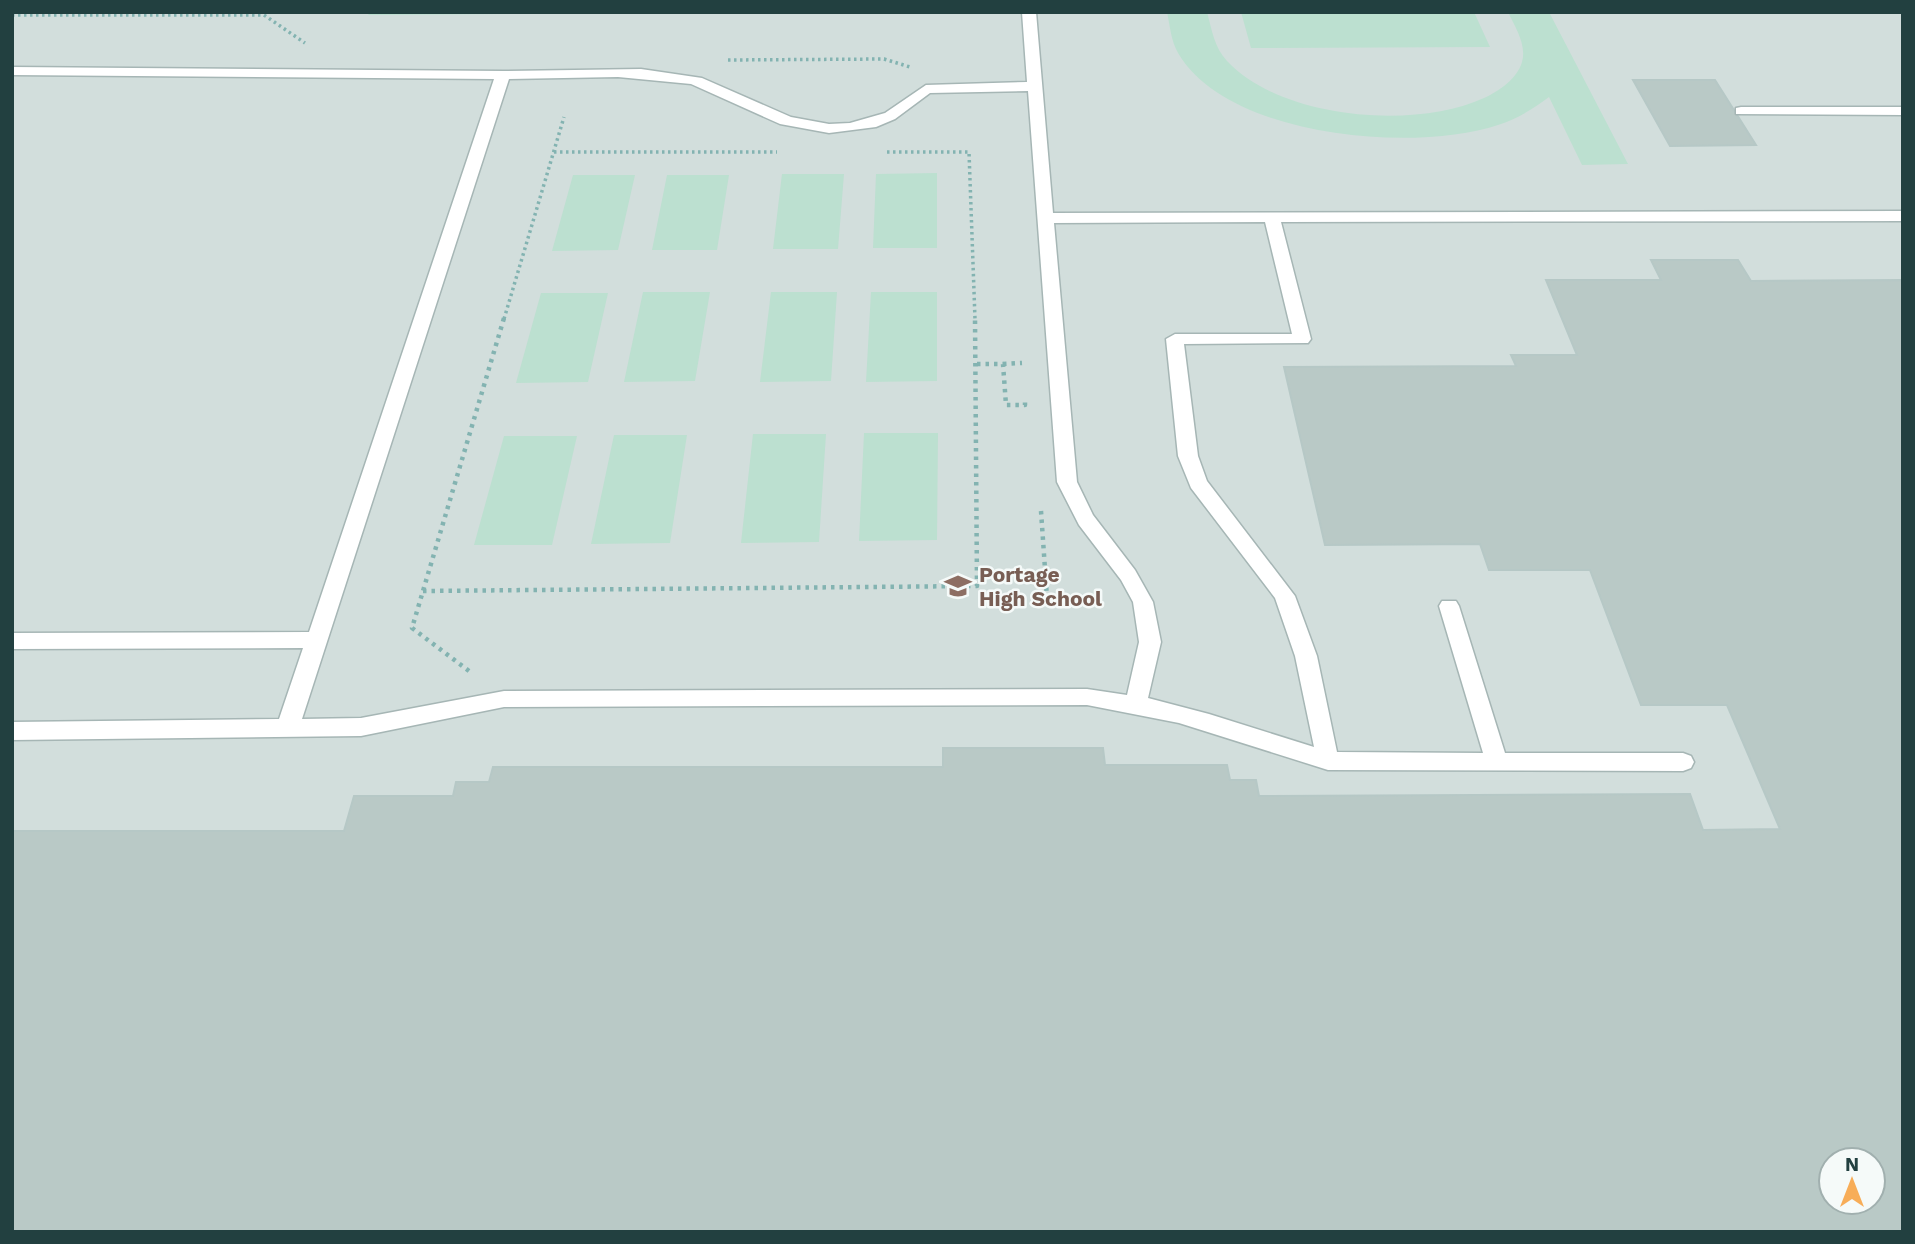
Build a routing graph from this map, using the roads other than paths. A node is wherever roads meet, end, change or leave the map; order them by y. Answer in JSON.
{"nodes":[{"id":1,"x":1029,"y":12,"type":"edge"},
{"id":2,"x":12,"y":71,"type":"edge"},
{"id":3,"x":503,"y":75,"type":"junction"},
{"id":4,"x":1035,"y":86,"type":"junction"},
{"id":5,"x":1741,"y":111,"type":"dead end"},
{"id":6,"x":1903,"y":111,"type":"edge"},
{"id":7,"x":1903,"y":216,"type":"edge"},
{"id":8,"x":1272,"y":217,"type":"junction"},
{"id":9,"x":1046,"y":218,"type":"junction"},
{"id":10,"x":1449,"y":606,"type":"dead end"},
{"id":11,"x":316,"y":640,"type":"junction"},
{"id":12,"x":12,"y":641,"type":"edge"},
{"id":13,"x":1136,"y":702,"type":"junction"},
{"id":14,"x":286,"y":730,"type":"junction"},
{"id":15,"x":12,"y":731,"type":"edge"},
{"id":16,"x":1328,"y":761,"type":"junction"},
{"id":17,"x":1497,"y":762,"type":"junction"},
{"id":18,"x":1683,"y":762,"type":"dead end"}],
"edges":[{"from":1,"to":4,"type":"lane"},
{"from":2,"to":3,"type":"lane"},
{"from":3,"to":4,"type":"lane"},
{"from":3,"to":11,"type":"lane"},
{"from":4,"to":9,"type":"lane"},
{"from":5,"to":6,"type":"lane"},
{"from":7,"to":8,"type":"lane"},
{"from":8,"to":9,"type":"lane"},
{"from":8,"to":16,"type":"lane"},
{"from":9,"to":13,"type":"lane"},
{"from":10,"to":17,"type":"lane"},
{"from":11,"to":12,"type":"lane"},
{"from":11,"to":14,"type":"lane"},
{"from":13,"to":14,"type":"lane"},
{"from":13,"to":16,"type":"lane"},
{"from":14,"to":15,"type":"lane"},
{"from":16,"to":17,"type":"lane"},
{"from":17,"to":18,"type":"lane"}]}
